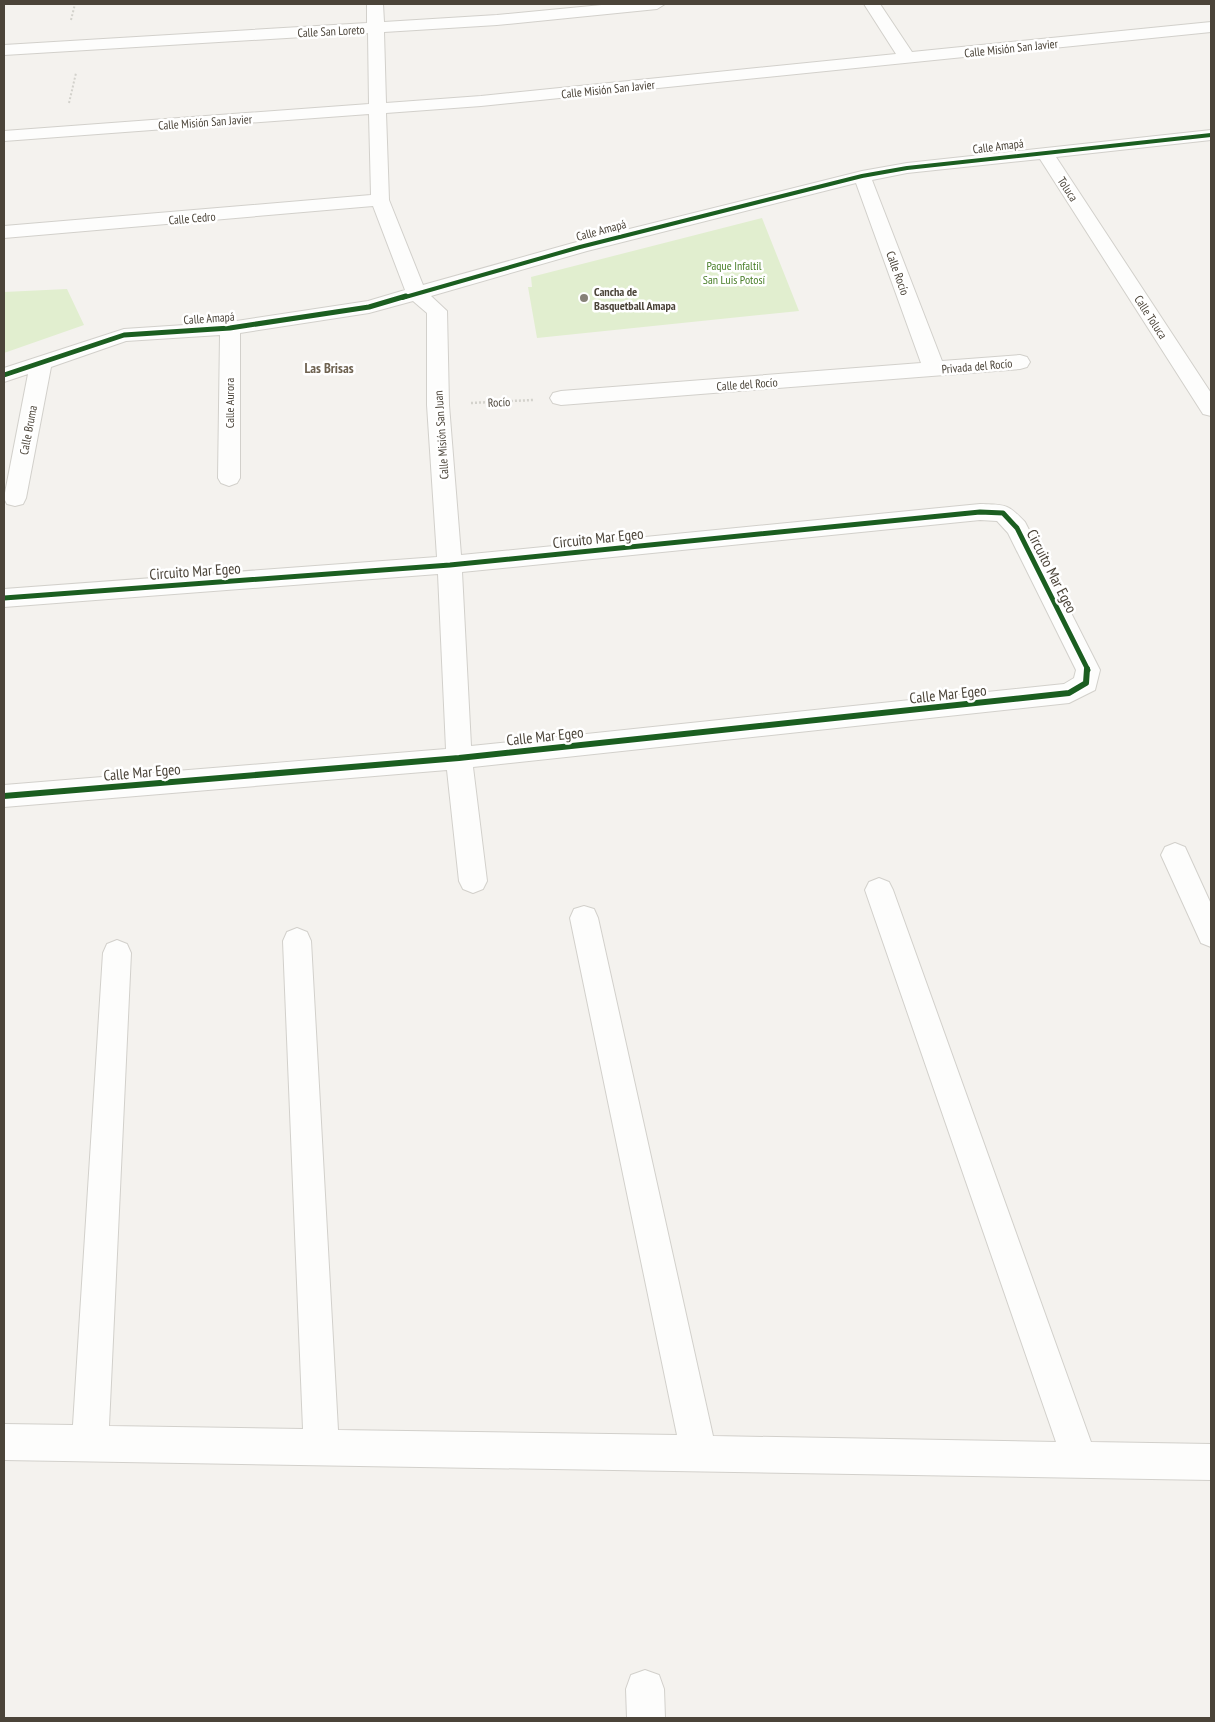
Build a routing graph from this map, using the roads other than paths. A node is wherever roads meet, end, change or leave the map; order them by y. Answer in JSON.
{"nodes":[{"id":1,"x":376,"y":4,"type":"edge"},
{"id":2,"x":657,"y":4,"type":"edge"},
{"id":3,"x":872,"y":4,"type":"edge"},
{"id":4,"x":1211,"y":27,"type":"edge"},
{"id":5,"x":376,"y":28,"type":"junction"},
{"id":6,"x":4,"y":50,"type":"edge"},
{"id":7,"x":908,"y":58,"type":"junction"},
{"id":8,"x":378,"y":110,"type":"junction"},
{"id":9,"x":1211,"y":134,"type":"edge"},
{"id":10,"x":4,"y":136,"type":"edge"},
{"id":11,"x":1044,"y":152,"type":"junction"},
{"id":12,"x":862,"y":176,"type":"junction"},
{"id":13,"x":380,"y":200,"type":"junction"},
{"id":14,"x":1091,"y":225,"type":"joint"},
{"id":15,"x":4,"y":232,"type":"edge"},
{"id":16,"x":416,"y":293,"type":"junction"},
{"id":17,"x":230,"y":328,"type":"junction"},
{"id":18,"x":41,"y":362,"type":"junction"},
{"id":19,"x":1020,"y":362,"type":"dead end"},
{"id":20,"x":934,"y":369,"type":"junction"},
{"id":21,"x":4,"y":375,"type":"edge"},
{"id":22,"x":561,"y":398,"type":"road end"},
{"id":23,"x":1211,"y":409,"type":"edge"},
{"id":24,"x":229,"y":478,"type":"dead end"},
{"id":25,"x":15,"y":498,"type":"dead end"},
{"id":26,"x":450,"y":565,"type":"junction"},
{"id":27,"x":4,"y":598,"type":"edge"},
{"id":28,"x":1086,"y":683,"type":"joint"},
{"id":29,"x":459,"y":758,"type":"junction"},
{"id":30,"x":4,"y":796,"type":"edge"},
{"id":31,"x":1175,"y":855,"type":"dead end"},
{"id":32,"x":473,"y":881,"type":"dead end"},
{"id":33,"x":879,"y":890,"type":"dead end"},
{"id":34,"x":584,"y":918,"type":"dead end"},
{"id":35,"x":1211,"y":934,"type":"edge"},
{"id":36,"x":297,"y":941,"type":"dead end"},
{"id":37,"x":117,"y":953,"type":"dead end"},
{"id":38,"x":4,"y":1442,"type":"edge"},
{"id":39,"x":90,"y":1444,"type":"junction"},
{"id":40,"x":321,"y":1447,"type":"junction"},
{"id":41,"x":699,"y":1454,"type":"junction"},
{"id":42,"x":1080,"y":1460,"type":"junction"},
{"id":43,"x":1211,"y":1462,"type":"edge"}],
"edges":[{"from":1,"to":5,"type":"street","name":"Calle Misión San Juan"},
{"from":2,"to":5,"type":"street","name":"Calle San Loreto"},
{"from":3,"to":7,"type":"street"},
{"from":4,"to":7,"type":"street","name":"Calle Misión San Javier"},
{"from":5,"to":6,"type":"street","name":"Calle San Loreto"},
{"from":5,"to":8,"type":"street","name":"Calle Misión San Juan"},
{"from":7,"to":8,"type":"street","name":"Calle Misión San Javier"},
{"from":8,"to":10,"type":"street","name":"Calle Misión San Javier"},
{"from":8,"to":13,"type":"street","name":"Calle Misión San Juan"},
{"from":9,"to":11,"type":"street","name":"Calle Amapá"},
{"from":11,"to":12,"type":"street","name":"Calle Amapá"},
{"from":11,"to":14,"type":"street","name":"Toluca"},
{"from":12,"to":16,"type":"street","name":"Calle Amapá"},
{"from":12,"to":20,"type":"street","name":"Calle Rocío"},
{"from":13,"to":15,"type":"street","name":"Calle Cedro"},
{"from":13,"to":16,"type":"street","name":"Calle Misión San Juan"},
{"from":14,"to":23,"type":"street","name":"Calle Toluca"},
{"from":16,"to":17,"type":"street","name":"Calle Amapá"},
{"from":16,"to":26,"type":"street","name":"Calle Misión San Juan"},
{"from":17,"to":18,"type":"street","name":"Calle Amapá"},
{"from":17,"to":24,"type":"street","name":"Calle Aurora"},
{"from":18,"to":21,"type":"street","name":"Calle Amapá"},
{"from":18,"to":25,"type":"street","name":"Calle Bruma"},
{"from":19,"to":20,"type":"street","name":"Privada del Rocío"},
{"from":20,"to":22,"type":"street","name":"Calle del Rocío"},
{"from":26,"to":27,"type":"street","name":"Circuito Mar Egeo"},
{"from":26,"to":28,"type":"street","name":"Circuito Mar Egeo"},
{"from":26,"to":29,"type":"street","name":"Calle Misión San Juan"},
{"from":28,"to":29,"type":"street","name":"Calle Mar Egeo"},
{"from":29,"to":30,"type":"street","name":"Calle Mar Egeo"},
{"from":29,"to":32,"type":"street","name":"Calle Misión San Juan"},
{"from":31,"to":35,"type":"street"},
{"from":33,"to":42,"type":"street"},
{"from":34,"to":41,"type":"street"},
{"from":36,"to":40,"type":"street"},
{"from":37,"to":39,"type":"street"},
{"from":38,"to":39,"type":"street"},
{"from":39,"to":40,"type":"street"},
{"from":40,"to":41,"type":"street"},
{"from":41,"to":42,"type":"street"},
{"from":42,"to":43,"type":"street"}]}
